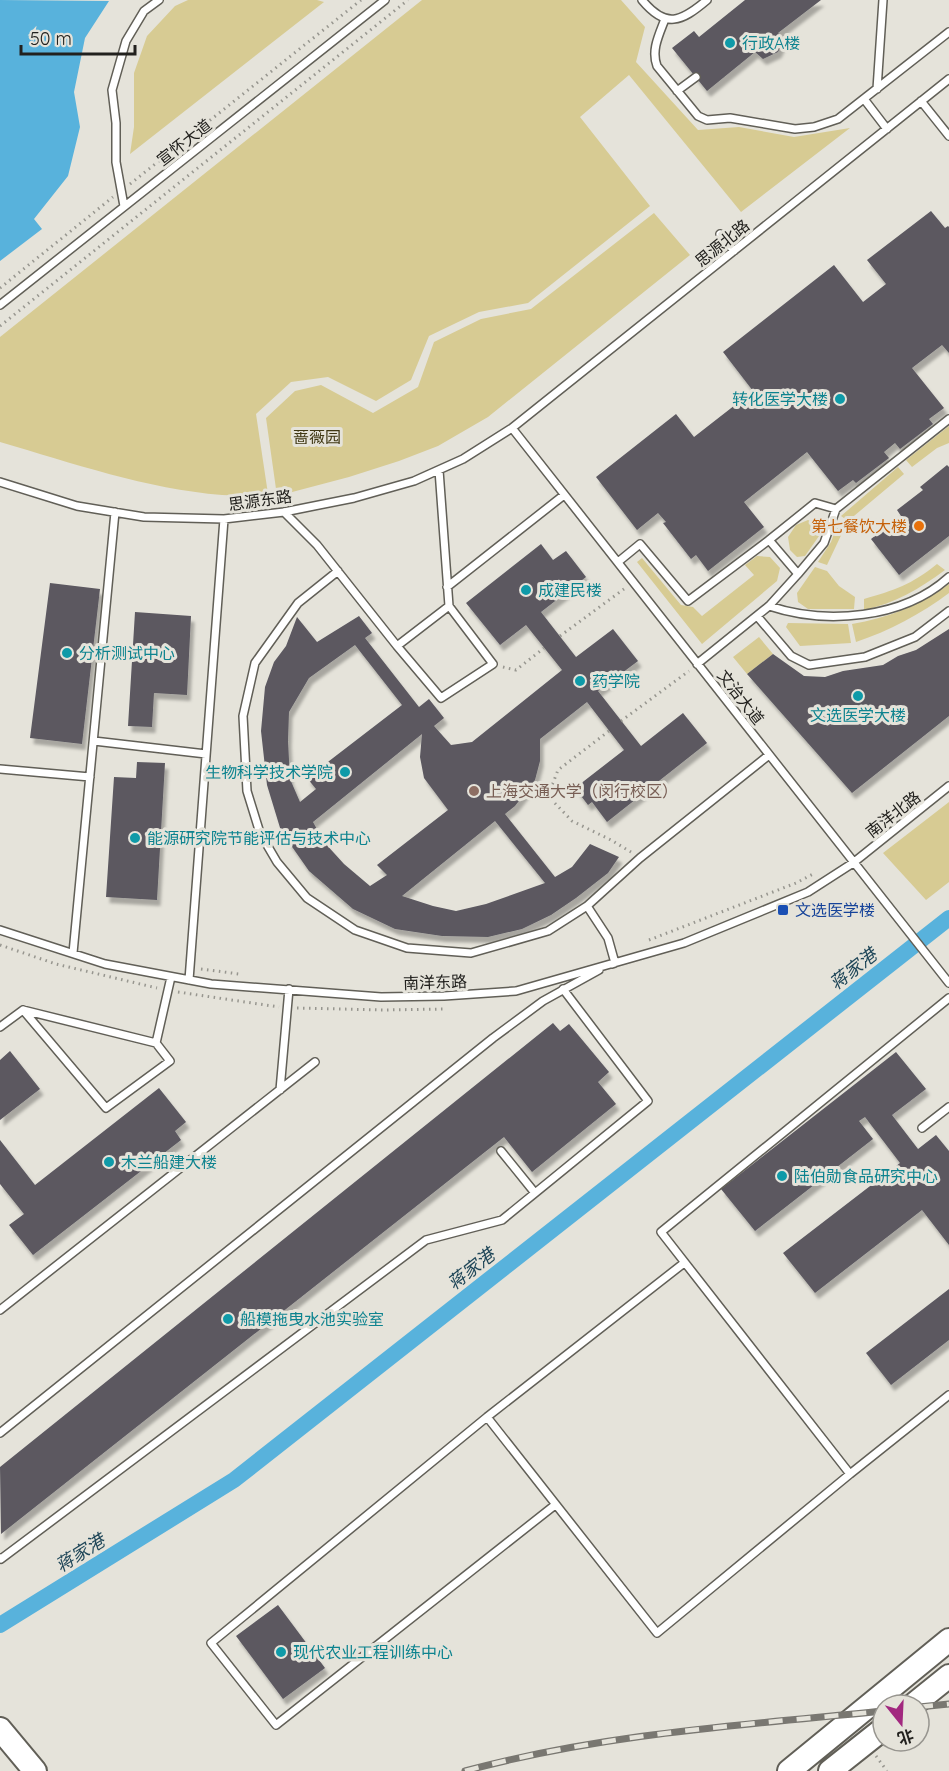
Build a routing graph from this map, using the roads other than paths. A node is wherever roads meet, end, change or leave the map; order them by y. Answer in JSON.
{"nodes":[{"id":1,"x":159,"y":0,"type":"edge"},
{"id":2,"x":384,"y":0,"type":"edge"},
{"id":3,"x":642,"y":0,"type":"edge"},
{"id":4,"x":707,"y":0,"type":"edge"},
{"id":5,"x":883,"y":0,"type":"edge"},
{"id":6,"x":665,"y":19,"type":"junction"},
{"id":7,"x":949,"y":32,"type":"edge"},
{"id":8,"x":696,"y":77,"type":"dead end"},
{"id":9,"x":949,"y":79,"type":"edge"},
{"id":10,"x":877,"y":88,"type":"junction"},
{"id":11,"x":677,"y":91,"type":"junction"},
{"id":12,"x":864,"y":99,"type":"junction"},
{"id":13,"x":921,"y":101,"type":"junction"},
{"id":14,"x":887,"y":129,"type":"junction"},
{"id":15,"x":949,"y":136,"type":"edge"},
{"id":16,"x":124,"y":206,"type":"junction"},
{"id":17,"x":720,"y":234,"type":"dead end"},
{"id":18,"x":734,"y":251,"type":"junction"},
{"id":19,"x":0,"y":304,"type":"edge"},
{"id":20,"x":949,"y":419,"type":"edge"},
{"id":21,"x":512,"y":428,"type":"junction"},
{"id":22,"x":439,"y":470,"type":"junction"},
{"id":23,"x":0,"y":482,"type":"edge"},
{"id":24,"x":564,"y":495,"type":"junction"},
{"id":25,"x":836,"y":509,"type":"junction"},
{"id":26,"x":115,"y":512,"type":"junction"},
{"id":27,"x":284,"y":512,"type":"junction"},
{"id":28,"x":224,"y":519,"type":"junction"},
{"id":29,"x":769,"y":540,"type":"junction"},
{"id":30,"x":618,"y":562,"type":"junction"},
{"id":31,"x":338,"y":571,"type":"junction"},
{"id":32,"x":798,"y":574,"type":"junction"},
{"id":33,"x":949,"y":577,"type":"edge"},
{"id":34,"x":447,"y":587,"type":"junction"},
{"id":35,"x":449,"y":606,"type":"junction"},
{"id":36,"x":769,"y":606,"type":"junction"},
{"id":37,"x":949,"y":611,"type":"edge"},
{"id":38,"x":757,"y":616,"type":"junction"},
{"id":39,"x":397,"y":646,"type":"junction"},
{"id":40,"x":698,"y":664,"type":"junction"},
{"id":41,"x":93,"y":741,"type":"junction"},
{"id":42,"x":206,"y":754,"type":"junction"},
{"id":43,"x":769,"y":755,"type":"junction"},
{"id":44,"x":0,"y":769,"type":"edge"},
{"id":45,"x":90,"y":777,"type":"junction"},
{"id":46,"x":949,"y":786,"type":"edge"},
{"id":47,"x":853,"y":862,"type":"junction"},
{"id":48,"x":587,"y":906,"type":"junction"},
{"id":49,"x":0,"y":930,"type":"edge"},
{"id":50,"x":73,"y":954,"type":"junction"},
{"id":51,"x":615,"y":963,"type":"junction"},
{"id":52,"x":171,"y":976,"type":"junction"},
{"id":53,"x":189,"y":980,"type":"junction"},
{"id":54,"x":949,"y":983,"type":"edge"},
{"id":55,"x":289,"y":989,"type":"junction"},
{"id":56,"x":563,"y":989,"type":"junction"},
{"id":57,"x":949,"y":998,"type":"edge"},
{"id":58,"x":23,"y":1010,"type":"junction"},
{"id":59,"x":0,"y":1027,"type":"edge"},
{"id":60,"x":156,"y":1043,"type":"junction"},
{"id":61,"x":315,"y":1062,"type":"dead end"},
{"id":62,"x":280,"y":1090,"type":"junction"},
{"id":63,"x":949,"y":1107,"type":"edge"},
{"id":64,"x":922,"y":1128,"type":"dead end"},
{"id":65,"x":501,"y":1151,"type":"dead end"},
{"id":66,"x":535,"y":1193,"type":"junction"},
{"id":67,"x":684,"y":1263,"type":"junction"},
{"id":68,"x":0,"y":1310,"type":"edge"},
{"id":69,"x":949,"y":1395,"type":"edge"},
{"id":70,"x":488,"y":1417,"type":"junction"},
{"id":71,"x":0,"y":1433,"type":"edge"},
{"id":72,"x":850,"y":1474,"type":"junction"},
{"id":73,"x":555,"y":1505,"type":"junction"},
{"id":74,"x":0,"y":1558,"type":"edge"},
{"id":75,"x":949,"y":1640,"type":"edge"},
{"id":76,"x":949,"y":1676,"type":"edge"},
{"id":77,"x":928,"y":1693,"type":"edge"},
{"id":78,"x":0,"y":1729,"type":"edge"},
{"id":79,"x":871,"y":1739,"type":"edge"},
{"id":80,"x":35,"y":1771,"type":"edge"},
{"id":81,"x":789,"y":1771,"type":"edge"},
{"id":82,"x":830,"y":1771,"type":"edge"}],
"edges":[{"from":1,"to":16,"type":"lane"},
{"from":2,"to":16,"type":"lane","name":"宣怀大道"},
{"from":3,"to":6,"type":"lane"},
{"from":4,"to":6,"type":"lane"},
{"from":5,"to":10,"type":"lane"},
{"from":6,"to":11,"type":"lane"},
{"from":7,"to":10,"type":"lane"},
{"from":8,"to":11,"type":"lane"},
{"from":9,"to":13,"type":"lane","name":"思源北路"},
{"from":10,"to":12,"type":"lane"},
{"from":11,"to":12,"type":"lane"},
{"from":12,"to":14,"type":"lane"},
{"from":13,"to":14,"type":"lane","name":"思源北路"},
{"from":13,"to":15,"type":"lane"},
{"from":14,"to":18,"type":"lane","name":"思源北路"},
{"from":16,"to":19,"type":"lane","name":"宣怀大道"},
{"from":17,"to":18,"type":"lane"},
{"from":18,"to":21,"type":"lane","name":"思源北路"},
{"from":20,"to":25,"type":"lane"},
{"from":21,"to":22,"type":"lane","name":"思源东路"},
{"from":21,"to":24,"type":"lane","name":"文治大道"},
{"from":22,"to":27,"type":"lane","name":"思源东路"},
{"from":22,"to":34,"type":"lane"},
{"from":23,"to":26,"type":"lane","name":"思源东路"},
{"from":24,"to":30,"type":"lane","name":"文治大道"},
{"from":24,"to":34,"type":"lane"},
{"from":25,"to":29,"type":"lane"},
{"from":25,"to":32,"type":"lane"},
{"from":26,"to":28,"type":"lane","name":"思源东路"},
{"from":26,"to":41,"type":"lane"},
{"from":27,"to":28,"type":"lane","name":"思源东路"},
{"from":27,"to":31,"type":"lane"},
{"from":28,"to":42,"type":"lane"},
{"from":29,"to":30,"type":"lane"},
{"from":29,"to":32,"type":"lane"},
{"from":30,"to":40,"type":"lane","name":"文治大道"},
{"from":31,"to":39,"type":"lane"},
{"from":31,"to":48,"type":"lane"},
{"from":32,"to":36,"type":"lane"},
{"from":33,"to":36,"type":"lane"},
{"from":34,"to":35,"type":"lane"},
{"from":35,"to":39,"type":"lane"},
{"from":35,"to":39,"type":"lane"},
{"from":36,"to":38,"type":"lane"},
{"from":37,"to":38,"type":"lane"},
{"from":38,"to":40,"type":"lane"},
{"from":40,"to":43,"type":"lane","name":"文治大道"},
{"from":41,"to":42,"type":"lane"},
{"from":41,"to":45,"type":"lane"},
{"from":42,"to":53,"type":"lane"},
{"from":43,"to":47,"type":"lane","name":"文治大道"},
{"from":43,"to":48,"type":"lane"},
{"from":44,"to":45,"type":"lane"},
{"from":45,"to":50,"type":"lane"},
{"from":46,"to":47,"type":"lane","name":"南洋北路"},
{"from":47,"to":51,"type":"lane","name":"南洋东路"},
{"from":47,"to":54,"type":"lane","name":"文治大道"},
{"from":48,"to":51,"type":"lane"},
{"from":49,"to":50,"type":"lane","name":"南洋东路"},
{"from":50,"to":52,"type":"lane","name":"南洋东路"},
{"from":51,"to":55,"type":"lane","name":"南洋东路"},
{"from":51,"to":56,"type":"lane"},
{"from":52,"to":53,"type":"lane","name":"南洋东路"},
{"from":52,"to":60,"type":"lane"},
{"from":53,"to":55,"type":"lane","name":"南洋东路"},
{"from":55,"to":62,"type":"lane"},
{"from":56,"to":66,"type":"lane"},
{"from":56,"to":71,"type":"lane"},
{"from":57,"to":67,"type":"lane"},
{"from":58,"to":59,"type":"lane"},
{"from":58,"to":60,"type":"lane"},
{"from":58,"to":60,"type":"lane"},
{"from":61,"to":62,"type":"lane"},
{"from":62,"to":68,"type":"lane"},
{"from":63,"to":64,"type":"lane"},
{"from":65,"to":66,"type":"lane"},
{"from":66,"to":74,"type":"lane"},
{"from":67,"to":70,"type":"lane"},
{"from":67,"to":72,"type":"lane"},
{"from":69,"to":72,"type":"lane"},
{"from":70,"to":73,"type":"lane"},
{"from":70,"to":73,"type":"lane"},
{"from":72,"to":73,"type":"lane"},
{"from":75,"to":81,"type":"main road"},
{"from":76,"to":77,"type":"main road"},
{"from":78,"to":80,"type":"main road"},
{"from":79,"to":82,"type":"main road"}]}
